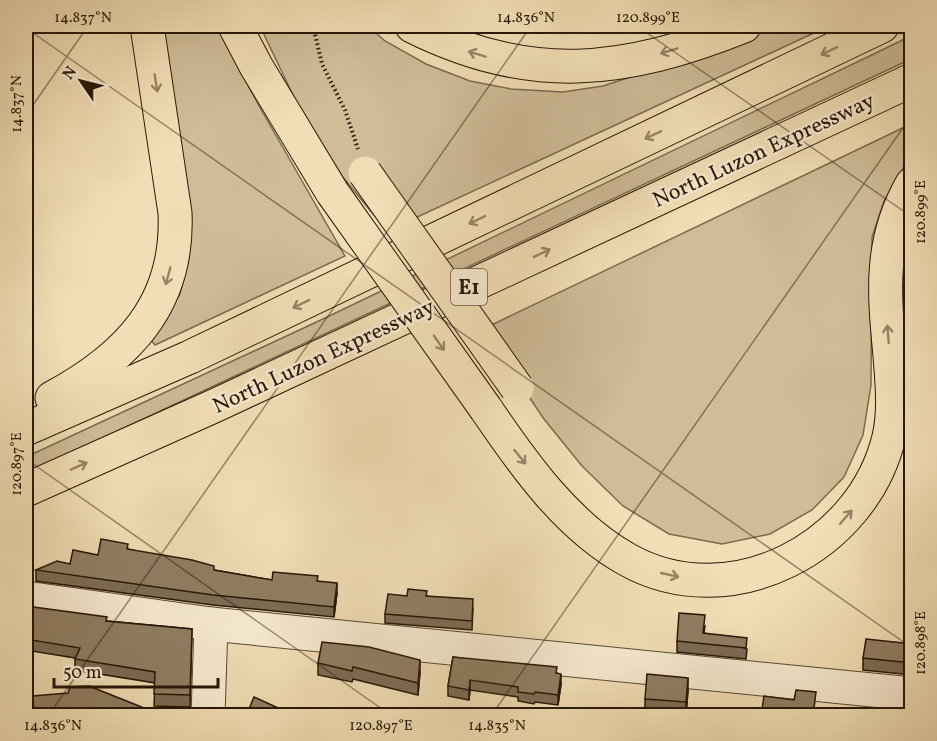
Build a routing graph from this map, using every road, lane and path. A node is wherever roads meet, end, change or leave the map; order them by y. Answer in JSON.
{"nodes":[{"id":1,"x":147,"y":26,"type":"edge"},
{"id":2,"x":235,"y":26,"type":"edge"},
{"id":3,"x":313,"y":26,"type":"edge"},
{"id":4,"x":412,"y":26,"type":"edge"},
{"id":5,"x":744,"y":26,"type":"edge"},
{"id":6,"x":882,"y":26,"type":"edge"},
{"id":7,"x":912,"y":80,"type":"edge"},
{"id":8,"x":365,"y":173,"type":"joint"},
{"id":9,"x":912,"y":183,"type":"edge"},
{"id":10,"x":517,"y":388,"type":"dead end"},
{"id":11,"x":26,"y":412,"type":"edge"},
{"id":12,"x":26,"y":429,"type":"edge"},
{"id":13,"x":26,"y":490,"type":"edge"},
{"id":14,"x":26,"y":598,"type":"edge"},
{"id":15,"x":211,"y":624,"type":"junction"},
{"id":16,"x":912,"y":694,"type":"edge"},
{"id":17,"x":208,"y":716,"type":"edge"}],
"edges":[{"from":1,"to":11,"type":"highway","one_way":true},
{"from":2,"to":9,"type":"highway","one_way":true,"bridge":true},
{"from":3,"to":8,"type":"path"},
{"from":5,"to":4,"type":"highway","one_way":true},
{"from":6,"to":12,"type":"highway","number":"E1","one_way":true},
{"from":13,"to":7,"type":"highway","name":"North Luzon Expressway","number":"E1","one_way":true},
{"from":8,"to":10,"type":"highway","bridge":true},
{"from":14,"to":15,"type":"street"},
{"from":15,"to":16,"type":"street"},
{"from":15,"to":17,"type":"street"}]}
